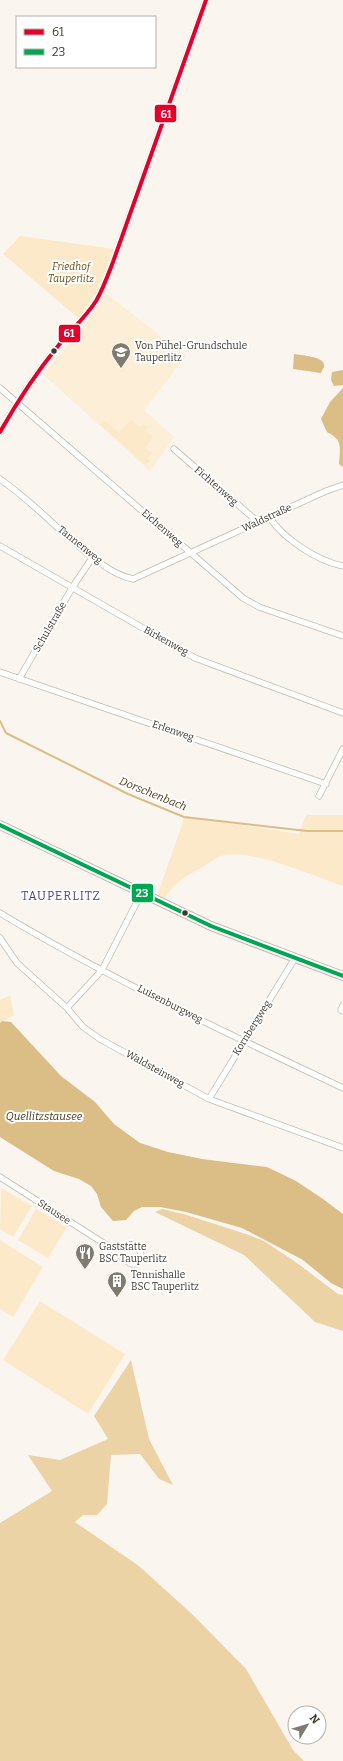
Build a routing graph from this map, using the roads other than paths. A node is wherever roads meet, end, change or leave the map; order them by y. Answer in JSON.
{"nodes":[{"id":1,"x":206,"y":0,"type":"edge"},
{"id":2,"x":0,"y":388,"type":"edge"},
{"id":3,"x":16,"y":402,"type":"junction"},
{"id":4,"x":0,"y":432,"type":"edge"},
{"id":5,"x":174,"y":449,"type":"dead end"},
{"id":6,"x":0,"y":479,"type":"edge"},
{"id":7,"x":343,"y":485,"type":"edge"},
{"id":8,"x":269,"y":517,"type":"junction"},
{"id":9,"x":258,"y":522,"type":"junction"},
{"id":10,"x":0,"y":546,"type":"edge"},
{"id":11,"x":192,"y":553,"type":"junction"},
{"id":12,"x":92,"y":558,"type":"junction"},
{"id":13,"x":343,"y":566,"type":"edge"},
{"id":14,"x":72,"y":588,"type":"junction"},
{"id":15,"x":343,"y":636,"type":"edge"},
{"id":16,"x":0,"y":672,"type":"edge"},
{"id":17,"x":19,"y":679,"type":"junction"},
{"id":18,"x":343,"y":713,"type":"edge"},
{"id":19,"x":343,"y":748,"type":"edge"},
{"id":20,"x":326,"y":784,"type":"junction"},
{"id":21,"x":319,"y":796,"type":"dead end"},
{"id":22,"x":0,"y":825,"type":"edge"},
{"id":23,"x":141,"y":894,"type":"junction"},
{"id":24,"x":0,"y":913,"type":"edge"},
{"id":25,"x":0,"y":938,"type":"edge"},
{"id":26,"x":295,"y":958,"type":"junction"},
{"id":27,"x":102,"y":970,"type":"junction"},
{"id":28,"x":343,"y":976,"type":"edge"},
{"id":29,"x":343,"y":1005,"type":"edge"},
{"id":30,"x":67,"y":1008,"type":"junction"},
{"id":31,"x":343,"y":1011,"type":"edge"},
{"id":32,"x":243,"y":1041,"type":"junction"},
{"id":33,"x":343,"y":1088,"type":"edge"},
{"id":34,"x":210,"y":1099,"type":"junction"},
{"id":35,"x":343,"y":1148,"type":"edge"},
{"id":36,"x":0,"y":1177,"type":"edge"},
{"id":37,"x":108,"y":1246,"type":"junction"}],
"edges":[{"from":1,"to":3,"type":"street"},
{"from":2,"to":3,"type":"street","name":"Eichenweg"},
{"from":3,"to":4,"type":"street"},
{"from":3,"to":11,"type":"street","name":"Eichenweg"},
{"from":5,"to":9,"type":"street","name":"Fichtenweg"},
{"from":6,"to":12,"type":"street","name":"Tannenweg"},
{"from":7,"to":8,"type":"street","name":"Waldstraße"},
{"from":8,"to":9,"type":"street","name":"Waldstraße"},
{"from":8,"to":13,"type":"street"},
{"from":9,"to":11,"type":"street","name":"Waldstraße"},
{"from":10,"to":14,"type":"street","name":"Birkenweg"},
{"from":11,"to":12,"type":"street","name":"Tannenweg"},
{"from":11,"to":15,"type":"street","name":"Eichenweg"},
{"from":12,"to":14,"type":"street","name":"Schulstraße"},
{"from":14,"to":17,"type":"street","name":"Schulstraße"},
{"from":14,"to":18,"type":"street","name":"Birkenweg"},
{"from":16,"to":17,"type":"street"},
{"from":17,"to":20,"type":"street","name":"Erlenweg"},
{"from":19,"to":20,"type":"street"},
{"from":20,"to":21,"type":"street"},
{"from":22,"to":23,"type":"street"},
{"from":23,"to":26,"type":"street"},
{"from":23,"to":27,"type":"street"},
{"from":24,"to":27,"type":"street","name":"Luisenburgweg"},
{"from":25,"to":30,"type":"street","name":"Waldsteinweg"},
{"from":26,"to":28,"type":"street"},
{"from":26,"to":32,"type":"street","name":"Kornbergweg"},
{"from":27,"to":30,"type":"street"},
{"from":27,"to":32,"type":"street","name":"Luisenburgweg"},
{"from":29,"to":31,"type":"street"},
{"from":30,"to":34,"type":"street","name":"Waldsteinweg"},
{"from":32,"to":33,"type":"street","name":"Luisenburgweg"},
{"from":32,"to":34,"type":"street","name":"Kornbergweg"},
{"from":34,"to":35,"type":"street","name":"Waldsteinweg"},
{"from":36,"to":37,"type":"street","name":"Stausee"},
{"from":37,"to":37,"type":"street","name":"Stausee"}]}
